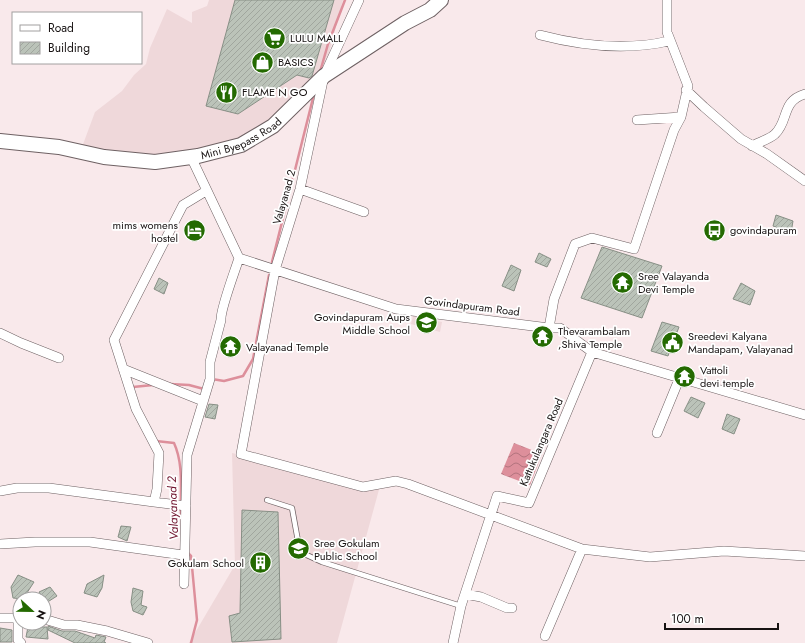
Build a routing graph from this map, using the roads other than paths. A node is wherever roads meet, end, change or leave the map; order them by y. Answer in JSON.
{"nodes":[{"id":1,"x":359,"y":0,"type":"edge"},
{"id":2,"x":441,"y":0,"type":"edge"},
{"id":3,"x":667,"y":0,"type":"edge"},
{"id":4,"x":540,"y":35,"type":"dead end"},
{"id":5,"x":669,"y":41,"type":"junction"},
{"id":6,"x":324,"y":76,"type":"junction"},
{"id":7,"x":686,"y":90,"type":"junction"},
{"id":8,"x":805,"y":94,"type":"edge"},
{"id":9,"x":681,"y":118,"type":"junction"},
{"id":10,"x":637,"y":120,"type":"dead end"},
{"id":11,"x":0,"y":140,"type":"edge"},
{"id":12,"x":752,"y":146,"type":"junction"},
{"id":13,"x":191,"y":157,"type":"junction"},
{"id":14,"x":805,"y":181,"type":"edge"},
{"id":15,"x":300,"y":189,"type":"junction"},
{"id":16,"x":206,"y":191,"type":"junction"},
{"id":17,"x":364,"y":212,"type":"dead end"},
{"id":18,"x":239,"y":258,"type":"junction"},
{"id":19,"x":275,"y":270,"type":"junction"},
{"id":20,"x":549,"y":328,"type":"junction"},
{"id":21,"x":0,"y":333,"type":"edge"},
{"id":22,"x":592,"y":352,"type":"junction"},
{"id":23,"x":59,"y":358,"type":"dead end"},
{"id":24,"x":123,"y":369,"type":"junction"},
{"id":25,"x":680,"y":377,"type":"junction"},
{"id":26,"x":203,"y":401,"type":"junction"},
{"id":27,"x":805,"y":415,"type":"edge"},
{"id":28,"x":657,"y":433,"type":"dead end"},
{"id":29,"x":0,"y":491,"type":"edge"},
{"id":30,"x":267,"y":500,"type":"dead end"},
{"id":31,"x":154,"y":502,"type":"junction"},
{"id":32,"x":186,"y":506,"type":"junction"},
{"id":33,"x":492,"y":515,"type":"junction"},
{"id":34,"x":0,"y":544,"type":"edge"},
{"id":35,"x":582,"y":550,"type":"junction"},
{"id":36,"x":183,"y":555,"type":"junction"},
{"id":37,"x":805,"y":556,"type":"edge"},
{"id":38,"x":184,"y":584,"type":"dead end"},
{"id":39,"x":465,"y":594,"type":"junction"},
{"id":40,"x":461,"y":606,"type":"junction"},
{"id":41,"x":512,"y":608,"type":"dead end"},
{"id":42,"x":0,"y":618,"type":"edge"},
{"id":43,"x":12,"y":618,"type":"edge"},
{"id":44,"x":52,"y":621,"type":"edge"},
{"id":45,"x":18,"y":631,"type":"edge"},
{"id":46,"x":545,"y":636,"type":"dead end"},
{"id":47,"x":21,"y":643,"type":"edge"},
{"id":48,"x":148,"y":643,"type":"edge"},
{"id":49,"x":453,"y":643,"type":"edge"}],
"edges":[{"from":1,"to":6,"type":"street","name":"Valayanad 2"},
{"from":2,"to":6,"type":"main road","name":"Mini Byepass Road"},
{"from":3,"to":5,"type":"street"},
{"from":4,"to":5,"type":"street"},
{"from":5,"to":7,"type":"street"},
{"from":6,"to":13,"type":"main road","name":"Mini Byepass Road"},
{"from":6,"to":15,"type":"street","name":"Valayanad 2"},
{"from":7,"to":9,"type":"street"},
{"from":7,"to":12,"type":"street"},
{"from":8,"to":12,"type":"street"},
{"from":9,"to":10,"type":"street"},
{"from":9,"to":20,"type":"street"},
{"from":11,"to":13,"type":"main road","name":"Mini Byepass Road"},
{"from":12,"to":14,"type":"street"},
{"from":13,"to":16,"type":"street"},
{"from":15,"to":17,"type":"street"},
{"from":15,"to":19,"type":"street","name":"Valayanad 2"},
{"from":16,"to":18,"type":"street"},
{"from":16,"to":24,"type":"street"},
{"from":18,"to":19,"type":"street","name":"Govindapuram Road"},
{"from":18,"to":26,"type":"street"},
{"from":19,"to":20,"type":"street","name":"Govindapuram Road"},
{"from":19,"to":33,"type":"street","name":"Valayanad 2"},
{"from":20,"to":22,"type":"street","name":"Govindapuram Road"},
{"from":21,"to":23,"type":"street"},
{"from":22,"to":25,"type":"street","name":"Govindapuram Road"},
{"from":22,"to":33,"type":"street","name":"Kattukulangara Road"},
{"from":24,"to":26,"type":"street"},
{"from":24,"to":31,"type":"street"},
{"from":25,"to":27,"type":"street","name":"Govindapuram Road"},
{"from":25,"to":28,"type":"street"},
{"from":26,"to":32,"type":"street"},
{"from":29,"to":31,"type":"street"},
{"from":30,"to":40,"type":"lane"},
{"from":31,"to":32,"type":"street"},
{"from":32,"to":36,"type":"street"},
{"from":33,"to":35,"type":"street"},
{"from":33,"to":39,"type":"street","name":"Kattukulangara Road"},
{"from":34,"to":36,"type":"street"},
{"from":35,"to":37,"type":"street"},
{"from":35,"to":46,"type":"street"},
{"from":36,"to":38,"type":"street"},
{"from":39,"to":40,"type":"street","name":"Kattukulangara Road"},
{"from":39,"to":41,"type":"street"},
{"from":40,"to":49,"type":"street","name":"Kattukulangara Road"},
{"from":42,"to":43,"type":"street"},
{"from":44,"to":48,"type":"street"},
{"from":45,"to":47,"type":"street"}]}
